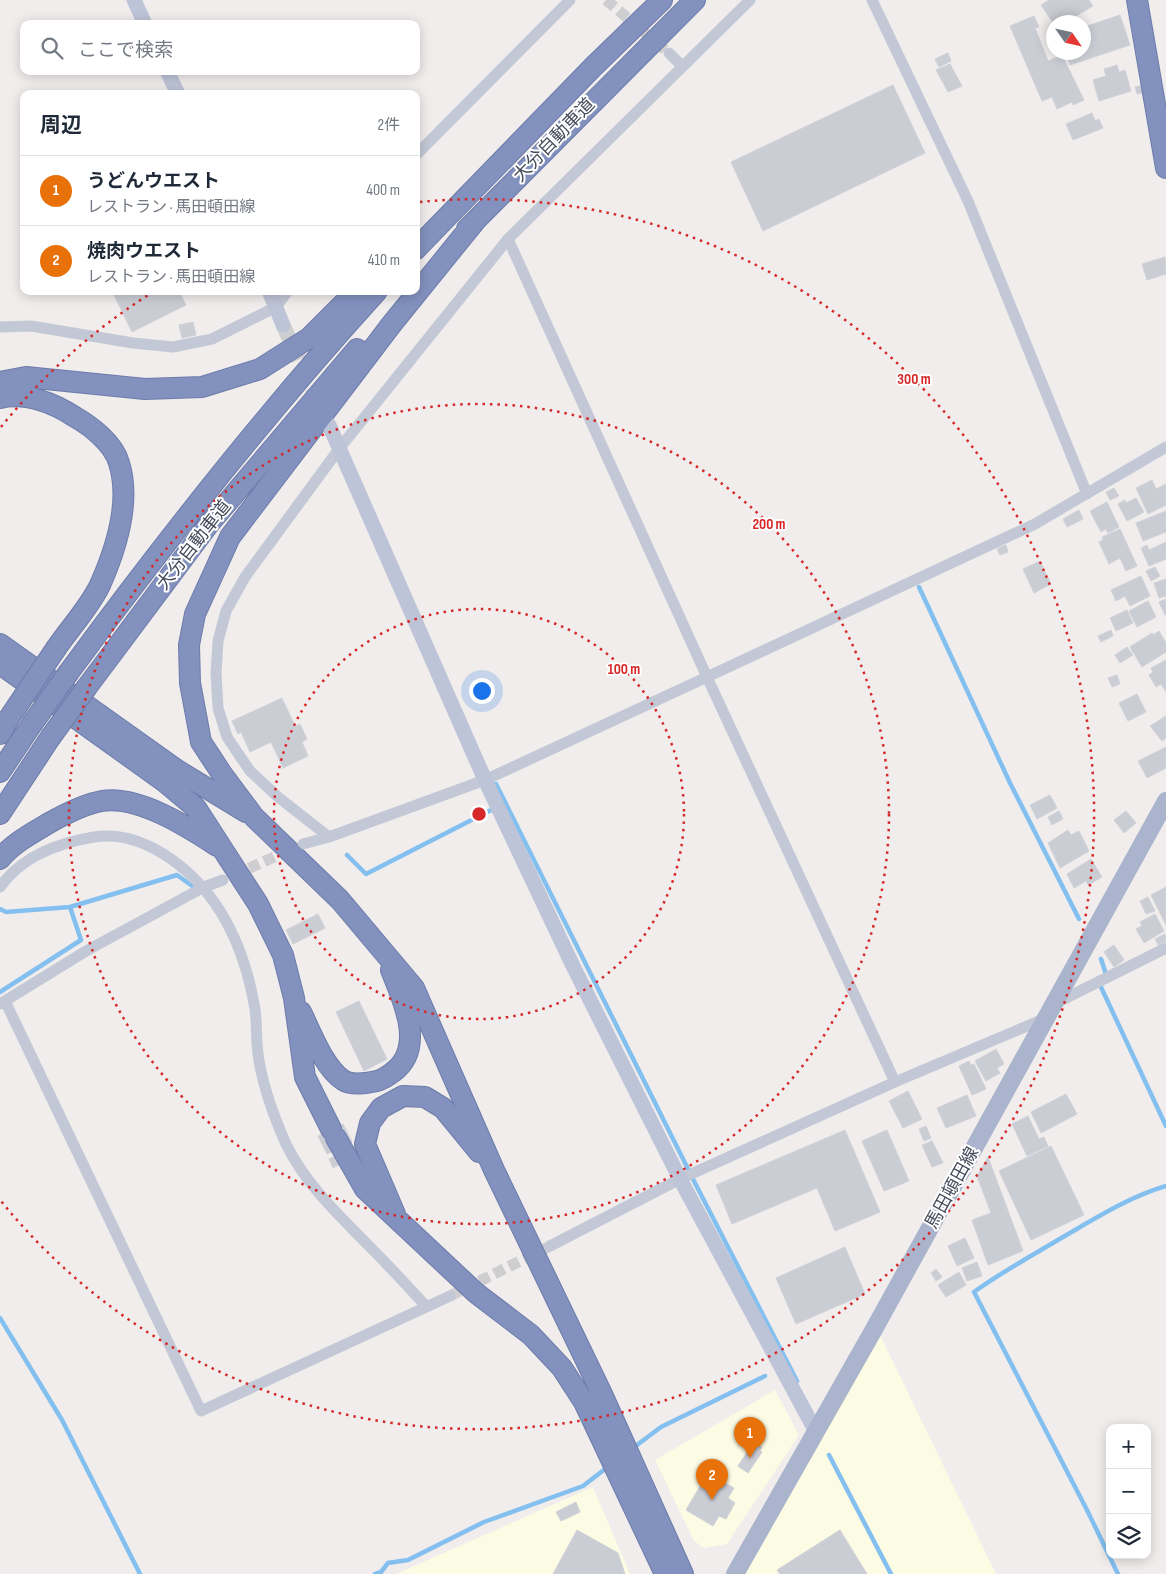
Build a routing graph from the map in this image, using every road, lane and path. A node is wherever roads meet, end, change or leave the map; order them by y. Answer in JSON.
{"nodes":[{"id":1,"x":134,"y":0,"type":"edge"},
{"id":2,"x":570,"y":0,"type":"edge"},
{"id":3,"x":662,"y":0,"type":"edge"},
{"id":4,"x":695,"y":0,"type":"edge"},
{"id":5,"x":750,"y":0,"type":"edge"},
{"id":6,"x":872,"y":0,"type":"edge"},
{"id":7,"x":1137,"y":0,"type":"edge"},
{"id":8,"x":143,"y":20,"type":"edge"},
{"id":9,"x":669,"y":53,"type":"tunnel mouth"},
{"id":10,"x":682,"y":66,"type":"junction"},
{"id":11,"x":593,"y":67,"type":"junction"},
{"id":12,"x":169,"y":75,"type":"edge"},
{"id":13,"x":176,"y":90,"type":"edge"},
{"id":14,"x":420,"y":151,"type":"edge"},
{"id":15,"x":1166,"y":168,"type":"edge"},
{"id":16,"x":476,"y":220,"type":"junction"},
{"id":17,"x":420,"y":226,"type":"edge"},
{"id":18,"x":508,"y":239,"type":"junction"},
{"id":19,"x":420,"y":245,"type":"edge"},
{"id":20,"x":420,"y":279,"type":"edge"},
{"id":21,"x":420,"y":289,"type":"edge"},
{"id":22,"x":271,"y":295,"type":"edge"},
{"id":23,"x":285,"y":295,"type":"edge"},
{"id":24,"x":352,"y":295,"type":"edge"},
{"id":25,"x":373,"y":295,"type":"edge"},
{"id":26,"x":405,"y":295,"type":"edge"},
{"id":27,"x":415,"y":295,"type":"edge"},
{"id":28,"x":276,"y":308,"type":"junction"},
{"id":29,"x":283,"y":325,"type":"tunnel mouth"},
{"id":30,"x":0,"y":327,"type":"edge"},
{"id":31,"x":0,"y":382,"type":"edge"},
{"id":32,"x":0,"y":398,"type":"edge"},
{"id":33,"x":329,"y":425,"type":"dead end"},
{"id":34,"x":1166,"y":447,"type":"edge"},
{"id":35,"x":339,"y":449,"type":"junction"},
{"id":36,"x":1087,"y":494,"type":"junction"},
{"id":37,"x":0,"y":644,"type":"edge"},
{"id":38,"x":0,"y":664,"type":"edge"},
{"id":39,"x":707,"y":677,"type":"junction"},
{"id":40,"x":4,"y":726,"type":"edge"},
{"id":41,"x":0,"y":772,"type":"edge"},
{"id":42,"x":485,"y":780,"type":"junction"},
{"id":43,"x":1166,"y":801,"type":"edge"},
{"id":44,"x":0,"y":814,"type":"edge"},
{"id":45,"x":254,"y":817,"type":"junction"},
{"id":46,"x":328,"y":837,"type":"junction"},
{"id":47,"x":302,"y":844,"type":"tunnel mouth"},
{"id":48,"x":227,"y":853,"type":"junction"},
{"id":49,"x":1,"y":858,"type":"edge"},
{"id":50,"x":223,"y":880,"type":"tunnel mouth"},
{"id":51,"x":0,"y":886,"type":"edge"},
{"id":52,"x":204,"y":887,"type":"junction"},
{"id":53,"x":1166,"y":948,"type":"edge"},
{"id":54,"x":384,"y":954,"type":"junction"},
{"id":55,"x":294,"y":998,"type":"junction"},
{"id":56,"x":3,"y":1003,"type":"edge"},
{"id":57,"x":1050,"y":1011,"type":"junction"},
{"id":58,"x":895,"y":1082,"type":"junction"},
{"id":59,"x":494,"y":1170,"type":"junction"},
{"id":60,"x":680,"y":1179,"type":"junction"},
{"id":61,"x":400,"y":1225,"type":"junction"},
{"id":62,"x":550,"y":1246,"type":"tunnel mouth"},
{"id":63,"x":450,"y":1296,"type":"tunnel mouth"},
{"id":64,"x":426,"y":1306,"type":"junction"},
{"id":65,"x":815,"y":1430,"type":"junction"},
{"id":66,"x":665,"y":1574,"type":"edge"},
{"id":67,"x":684,"y":1574,"type":"edge"},
{"id":68,"x":735,"y":1574,"type":"edge"}],
"edges":[{"from":1,"to":8,"type":"street"},
{"from":2,"to":14,"type":"street"},
{"from":3,"to":11,"type":"highway","name":"大分自動車道"},
{"from":4,"to":16,"type":"highway","name":"大分自動車道"},
{"from":5,"to":10,"type":"street"},
{"from":6,"to":36,"type":"street"},
{"from":7,"to":15,"type":"highway"},
{"from":9,"to":10,"type":"street"},
{"from":10,"to":18,"type":"street"},
{"from":11,"to":17,"type":"highway"},
{"from":11,"to":19,"type":"highway","name":"大分自動車道"},
{"from":12,"to":13,"type":"street"},
{"from":16,"to":20,"type":"highway","name":"大分自動車道"},
{"from":16,"to":21,"type":"highway"},
{"from":18,"to":35,"type":"street"},
{"from":18,"to":39,"type":"street"},
{"from":22,"to":28,"type":"street"},
{"from":23,"to":28,"type":"street"},
{"from":24,"to":31,"type":"highway"},
{"from":25,"to":41,"type":"highway","name":"大分自動車道","bridge":true},
{"from":26,"to":44,"type":"highway","name":"大分自動車道","bridge":true},
{"from":27,"to":45,"type":"highway"},
{"from":28,"to":29,"type":"street"},
{"from":28,"to":30,"type":"street"},
{"from":32,"to":40,"type":"highway","bridge":true},
{"from":33,"to":35,"type":"street"},
{"from":34,"to":36,"type":"street"},
{"from":35,"to":42,"type":"street"},
{"from":35,"to":46,"type":"street"},
{"from":36,"to":39,"type":"street"},
{"from":37,"to":45,"type":"highway"},
{"from":38,"to":48,"type":"highway"},
{"from":39,"to":42,"type":"street"},
{"from":39,"to":58,"type":"street"},
{"from":42,"to":46,"type":"street"},
{"from":42,"to":60,"type":"street"},
{"from":43,"to":57,"type":"main road","name":"馬田頓田線"},
{"from":45,"to":54,"type":"highway"},
{"from":46,"to":47,"type":"street"},
{"from":48,"to":49,"type":"highway"},
{"from":48,"to":55,"type":"highway"},
{"from":50,"to":52,"type":"street"},
{"from":51,"to":52,"type":"street"},
{"from":52,"to":56,"type":"street"},
{"from":52,"to":64,"type":"street"},
{"from":53,"to":57,"type":"street"},
{"from":54,"to":55,"type":"highway"},
{"from":54,"to":59,"type":"highway"},
{"from":55,"to":61,"type":"highway"},
{"from":56,"to":64,"type":"street"},
{"from":57,"to":58,"type":"street"},
{"from":57,"to":65,"type":"main road","name":"馬田頓田線"},
{"from":58,"to":60,"type":"street"},
{"from":59,"to":61,"type":"highway"},
{"from":59,"to":67,"type":"highway"},
{"from":60,"to":62,"type":"street"},
{"from":60,"to":65,"type":"street"},
{"from":61,"to":66,"type":"highway"},
{"from":63,"to":64,"type":"street"},
{"from":65,"to":68,"type":"main road","name":"馬田頓田線"}]}
